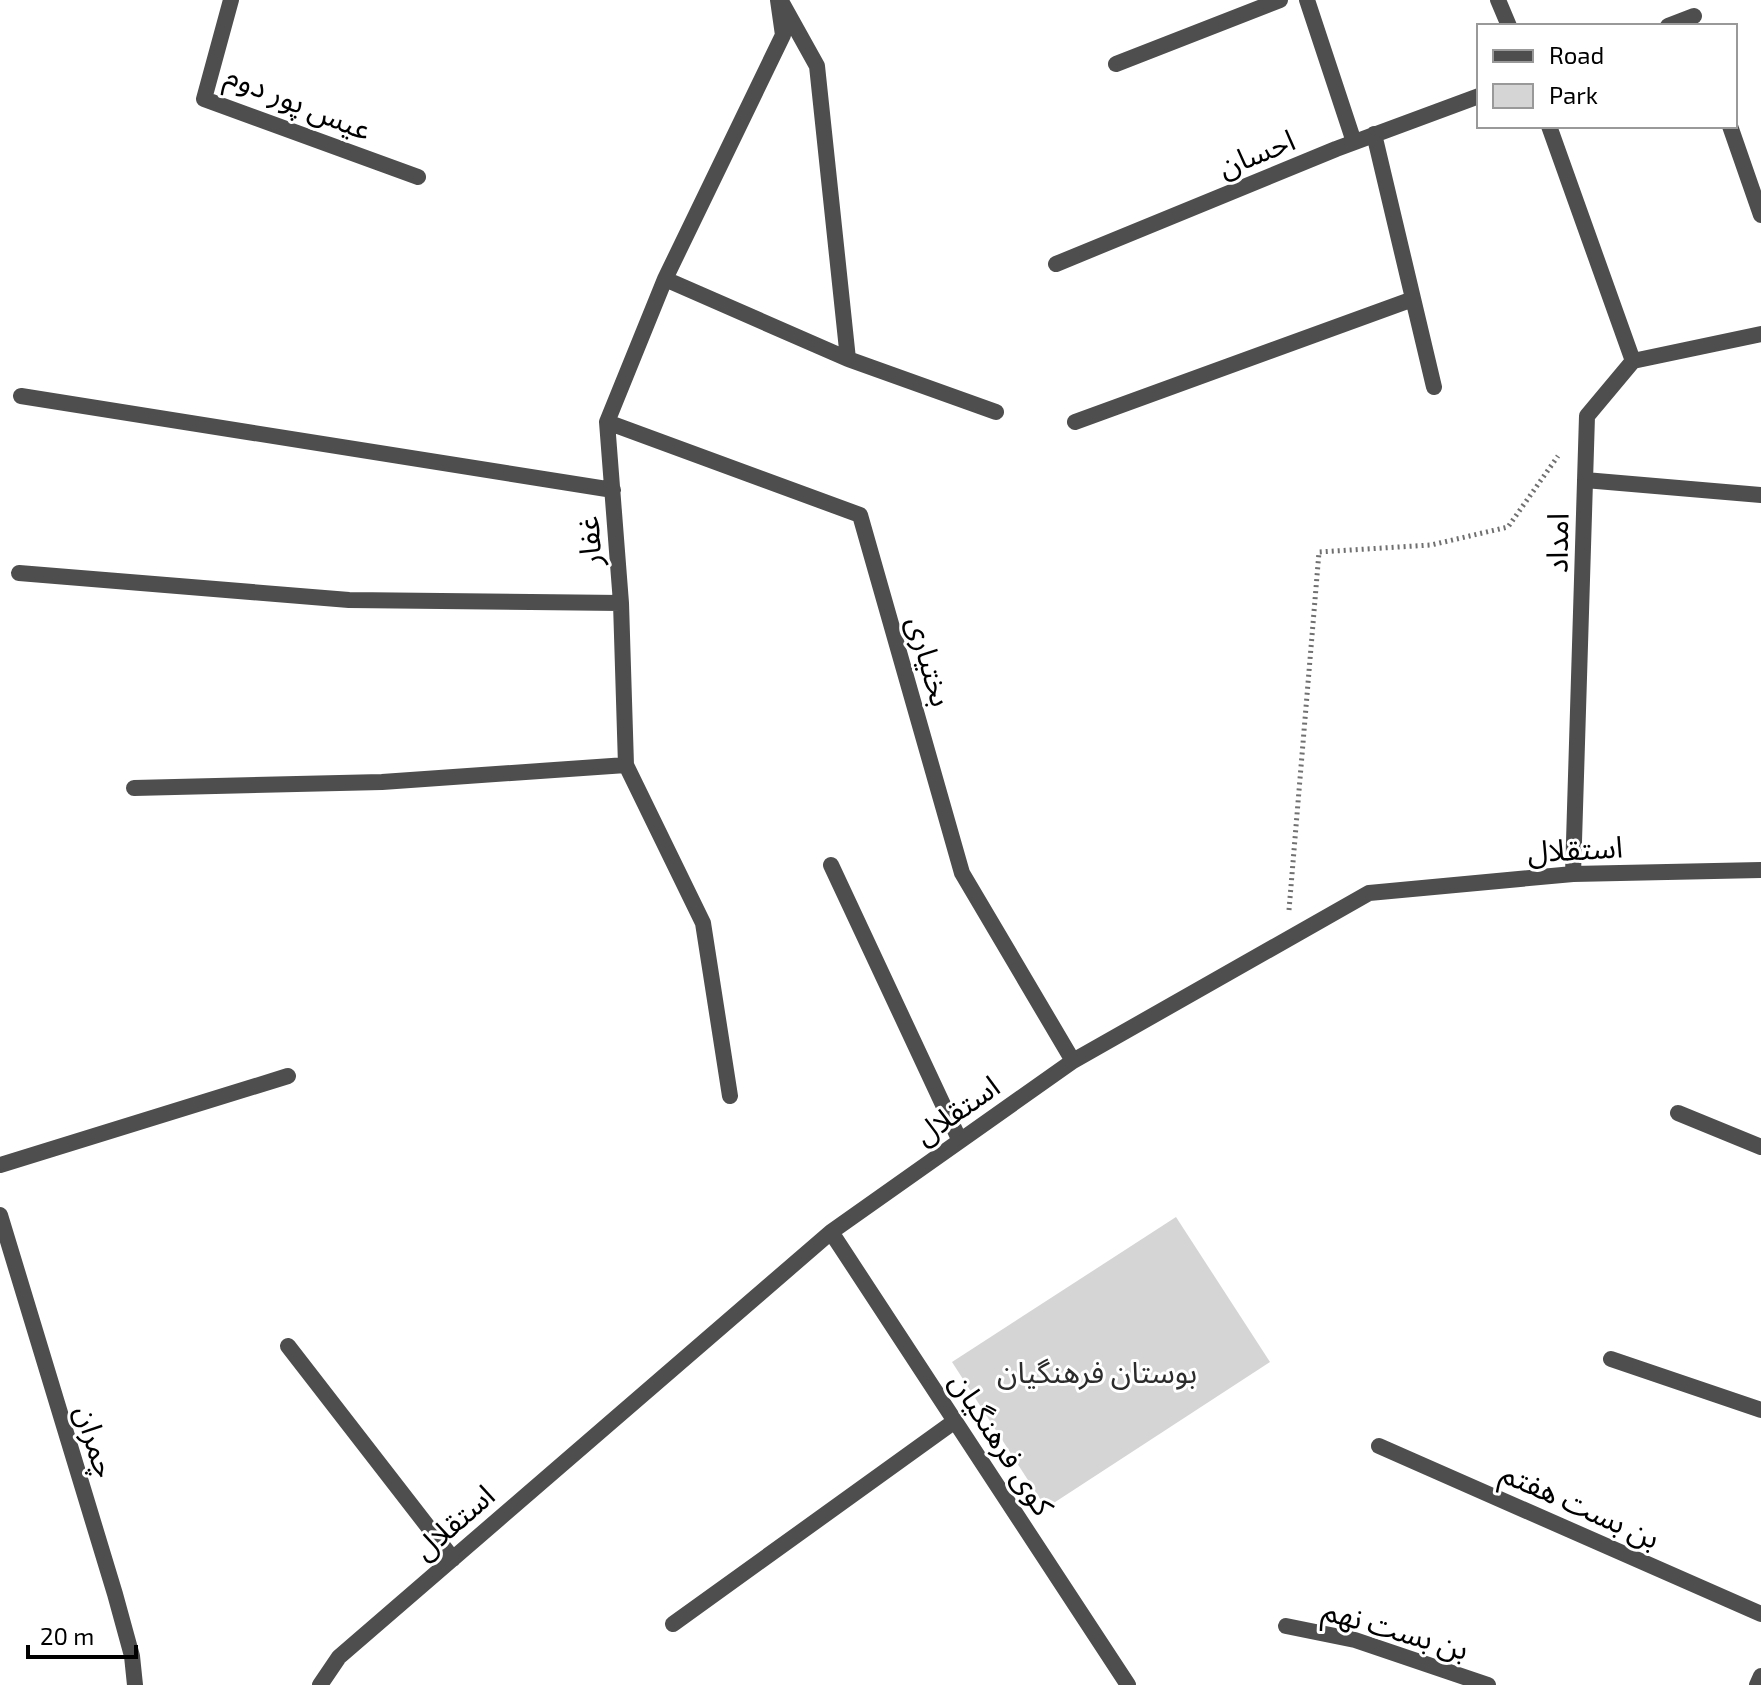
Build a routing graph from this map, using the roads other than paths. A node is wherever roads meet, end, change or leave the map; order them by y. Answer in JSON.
{"nodes":[{"id":1,"x":231,"y":0,"type":"edge"},
{"id":2,"x":779,"y":0,"type":"edge"},
{"id":3,"x":1280,"y":0,"type":"edge"},
{"id":4,"x":1307,"y":0,"type":"edge"},
{"id":5,"x":1498,"y":0,"type":"edge"},
{"id":6,"x":1695,"y":14,"type":"edge"},
{"id":7,"x":1508,"y":24,"type":"edge"},
{"id":8,"x":1672,"y":24,"type":"edge"},
{"id":9,"x":1116,"y":64,"type":"dead end"},
{"id":10,"x":1477,"y":97,"type":"edge"},
{"id":11,"x":1550,"y":128,"type":"edge"},
{"id":12,"x":1731,"y":128,"type":"edge"},
{"id":13,"x":1374,"y":134,"type":"junction"},
{"id":14,"x":1354,"y":142,"type":"junction"},
{"id":15,"x":418,"y":177,"type":"dead end"},
{"id":16,"x":1761,"y":215,"type":"edge"},
{"id":17,"x":1056,"y":264,"type":"dead end"},
{"id":18,"x":665,"y":279,"type":"junction"},
{"id":19,"x":1413,"y":299,"type":"junction"},
{"id":20,"x":1761,"y":334,"type":"edge"},
{"id":21,"x":848,"y":359,"type":"junction"},
{"id":22,"x":1633,"y":361,"type":"junction"},
{"id":23,"x":1434,"y":387,"type":"dead end"},
{"id":24,"x":21,"y":396,"type":"dead end"},
{"id":25,"x":996,"y":412,"type":"dead end"},
{"id":26,"x":607,"y":422,"type":"junction"},
{"id":27,"x":1075,"y":422,"type":"dead end"},
{"id":28,"x":1585,"y":480,"type":"junction"},
{"id":29,"x":613,"y":490,"type":"junction"},
{"id":30,"x":1761,"y":495,"type":"edge"},
{"id":31,"x":19,"y":573,"type":"dead end"},
{"id":32,"x":621,"y":603,"type":"junction"},
{"id":33,"x":626,"y":765,"type":"junction"},
{"id":34,"x":134,"y":788,"type":"dead end"},
{"id":35,"x":831,"y":865,"type":"dead end"},
{"id":36,"x":1761,"y":870,"type":"edge"},
{"id":37,"x":1573,"y":874,"type":"junction"},
{"id":38,"x":1073,"y":1061,"type":"junction"},
{"id":39,"x":288,"y":1076,"type":"dead end"},
{"id":40,"x":730,"y":1096,"type":"dead end"},
{"id":41,"x":1678,"y":1113,"type":"dead end"},
{"id":42,"x":960,"y":1141,"type":"junction"},
{"id":43,"x":1761,"y":1147,"type":"edge"},
{"id":44,"x":0,"y":1165,"type":"edge"},
{"id":45,"x":0,"y":1215,"type":"edge"},
{"id":46,"x":831,"y":1232,"type":"junction"},
{"id":47,"x":288,"y":1346,"type":"dead end"},
{"id":48,"x":1611,"y":1359,"type":"dead end"},
{"id":49,"x":1761,"y":1410,"type":"edge"},
{"id":50,"x":955,"y":1421,"type":"junction"},
{"id":51,"x":1379,"y":1446,"type":"dead end"},
{"id":52,"x":453,"y":1559,"type":"junction"},
{"id":53,"x":1761,"y":1614,"type":"edge"},
{"id":54,"x":673,"y":1624,"type":"dead end"},
{"id":55,"x":1286,"y":1626,"type":"dead end"},
{"id":56,"x":1761,"y":1676,"type":"edge"},
{"id":57,"x":135,"y":1685,"type":"edge"},
{"id":58,"x":320,"y":1685,"type":"edge"},
{"id":59,"x":1128,"y":1685,"type":"edge"},
{"id":60,"x":1488,"y":1685,"type":"edge"},
{"id":61,"x":1757,"y":1685,"type":"edge"}],
"edges":[{"from":1,"to":15,"type":"street","name":"عیس پور دوم"},
{"from":2,"to":18,"type":"street","name":"غفار"},
{"from":2,"to":21,"type":"street"},
{"from":3,"to":9,"type":"street"},
{"from":4,"to":14,"type":"street"},
{"from":5,"to":7,"type":"street"},
{"from":6,"to":8,"type":"street"},
{"from":10,"to":13,"type":"street","name":"احسان"},
{"from":11,"to":22,"type":"street"},
{"from":12,"to":16,"type":"street"},
{"from":13,"to":14,"type":"street","name":"احسان"},
{"from":13,"to":19,"type":"street"},
{"from":14,"to":17,"type":"street","name":"احسان"},
{"from":18,"to":21,"type":"street"},
{"from":18,"to":26,"type":"street","name":"غفار"},
{"from":19,"to":23,"type":"street"},
{"from":19,"to":27,"type":"street"},
{"from":20,"to":22,"type":"street"},
{"from":21,"to":25,"type":"street"},
{"from":22,"to":28,"type":"street","name":"امداد"},
{"from":24,"to":29,"type":"street"},
{"from":26,"to":29,"type":"street","name":"غفار"},
{"from":26,"to":38,"type":"street","name":"بختیاری"},
{"from":28,"to":30,"type":"street"},
{"from":28,"to":37,"type":"street","name":"امداد"},
{"from":29,"to":32,"type":"street","name":"غفار"},
{"from":31,"to":32,"type":"street"},
{"from":32,"to":33,"type":"street","name":"غفار"},
{"from":33,"to":34,"type":"street"},
{"from":33,"to":40,"type":"street","name":"غفار"},
{"from":35,"to":42,"type":"street"},
{"from":36,"to":37,"type":"street","name":"استقلال"},
{"from":37,"to":38,"type":"street","name":"استقلال"},
{"from":38,"to":42,"type":"street","name":"استقلال"},
{"from":39,"to":44,"type":"street"},
{"from":41,"to":43,"type":"street"},
{"from":42,"to":46,"type":"street","name":"استقلال"},
{"from":45,"to":57,"type":"street","name":"چمران"},
{"from":46,"to":50,"type":"street","name":"کوی فرهنگیان"},
{"from":46,"to":52,"type":"street","name":"استقلال"},
{"from":47,"to":52,"type":"street"},
{"from":48,"to":49,"type":"street"},
{"from":50,"to":54,"type":"street"},
{"from":50,"to":59,"type":"street","name":"کوی فرهنگیان"},
{"from":51,"to":53,"type":"street","name":"بن بست هفتم"},
{"from":52,"to":58,"type":"street","name":"استقلال"},
{"from":55,"to":60,"type":"street","name":"بن بست نهم"},
{"from":56,"to":61,"type":"street"}]}
